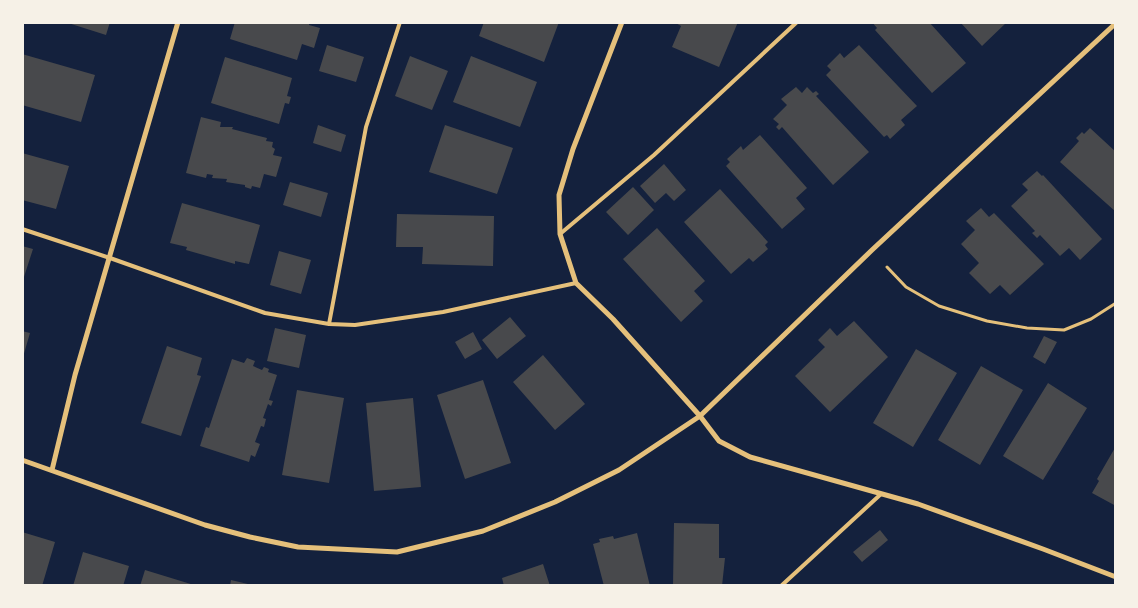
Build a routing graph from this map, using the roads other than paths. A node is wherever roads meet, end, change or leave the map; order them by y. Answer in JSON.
{"nodes":[{"id":1,"x":178,"y":22,"type":"edge"},
{"id":2,"x":400,"y":22,"type":"edge"},
{"id":3,"x":622,"y":22,"type":"edge"},
{"id":4,"x":797,"y":22,"type":"edge"},
{"id":5,"x":1116,"y":23,"type":"edge"},
{"id":6,"x":22,"y":229,"type":"edge"},
{"id":7,"x":560,"y":234,"type":"junction"},
{"id":8,"x":110,"y":258,"type":"junction"},
{"id":9,"x":576,"y":283,"type":"junction"},
{"id":10,"x":329,"y":324,"type":"junction"},
{"id":11,"x":700,"y":416,"type":"junction"},
{"id":12,"x":22,"y":460,"type":"edge"},
{"id":13,"x":52,"y":470,"type":"junction"},
{"id":14,"x":881,"y":494,"type":"junction"},
{"id":15,"x":1116,"y":577,"type":"edge"},
{"id":16,"x":781,"y":586,"type":"edge"}],
"edges":[{"from":1,"to":8,"type":"street"},
{"from":2,"to":10,"type":"lane"},
{"from":3,"to":7,"type":"street"},
{"from":4,"to":7,"type":"lane"},
{"from":5,"to":11,"type":"street"},
{"from":6,"to":8,"type":"lane"},
{"from":7,"to":9,"type":"street"},
{"from":8,"to":10,"type":"lane"},
{"from":8,"to":13,"type":"street"},
{"from":9,"to":10,"type":"lane"},
{"from":9,"to":11,"type":"street"},
{"from":11,"to":13,"type":"street"},
{"from":11,"to":14,"type":"street"},
{"from":12,"to":13,"type":"street"},
{"from":14,"to":15,"type":"street"},
{"from":14,"to":16,"type":"lane"}]}
